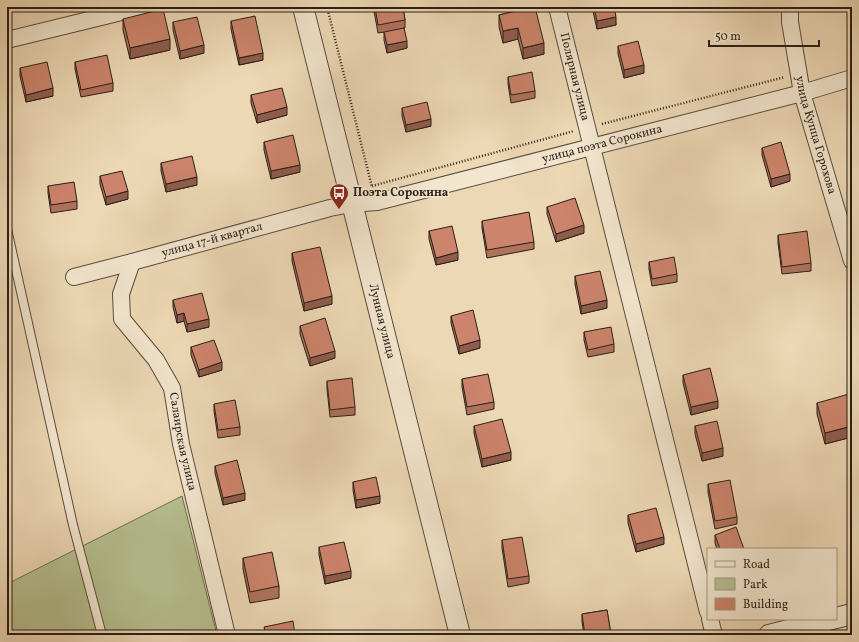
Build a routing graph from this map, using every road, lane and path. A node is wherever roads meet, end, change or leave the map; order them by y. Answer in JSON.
{"nodes":[{"id":1,"x":142,"y":7,"type":"edge"},
{"id":2,"x":303,"y":7,"type":"edge"},
{"id":3,"x":327,"y":7,"type":"edge"},
{"id":4,"x":557,"y":7,"type":"edge"},
{"id":5,"x":790,"y":7,"type":"edge"},
{"id":6,"x":7,"y":40,"type":"edge"},
{"id":7,"x":852,"y":78,"type":"edge"},
{"id":8,"x":802,"y":93,"type":"junction"},
{"id":9,"x":593,"y":147,"type":"junction"},
{"id":10,"x":377,"y":202,"type":"junction"},
{"id":11,"x":351,"y":204,"type":"junction"},
{"id":12,"x":7,"y":230,"type":"edge"},
{"id":13,"x":852,"y":261,"type":"edge"},
{"id":14,"x":132,"y":262,"type":"junction"},
{"id":15,"x":74,"y":277,"type":"dead end"},
{"id":16,"x":707,"y":608,"type":"edge"},
{"id":17,"x":852,"y":614,"type":"edge"},
{"id":18,"x":837,"y":618,"type":"edge"},
{"id":19,"x":710,"y":620,"type":"edge"},
{"id":20,"x":828,"y":620,"type":"edge"},
{"id":21,"x":102,"y":635,"type":"edge"},
{"id":22,"x":227,"y":635,"type":"edge"},
{"id":23,"x":460,"y":635,"type":"edge"},
{"id":24,"x":714,"y":635,"type":"edge"},
{"id":25,"x":769,"y":635,"type":"edge"}],
"edges":[{"from":1,"to":6,"type":"street"},
{"from":2,"to":11,"type":"street","name":"Лунная улица"},
{"from":3,"to":10,"type":"path"},
{"from":4,"to":9,"type":"street","name":"Полярная улица"},
{"from":5,"to":8,"type":"street","name":"улица Купца Горохова"},
{"from":7,"to":8,"type":"street","name":"улица поэта Сорокина"},
{"from":8,"to":9,"type":"street","name":"улица поэта Сорокина"},
{"from":8,"to":13,"type":"street","name":"улица Купца Горохова"},
{"from":9,"to":10,"type":"street","name":"улица поэта Сорокина"},
{"from":9,"to":16,"type":"street","name":"Полярная улица"},
{"from":10,"to":11,"type":"street","name":"улица поэта Сорокина"},
{"from":11,"to":14,"type":"street","name":"улица 17-й квартал"},
{"from":11,"to":23,"type":"street","name":"Лунная улица"},
{"from":12,"to":21,"type":"lane"},
{"from":14,"to":15,"type":"street","name":"улица 17-й квартал"},
{"from":14,"to":22,"type":"street","name":"Салаирская улица"},
{"from":17,"to":18,"type":"street"},
{"from":19,"to":24,"type":"street"},
{"from":20,"to":25,"type":"street"}]}
